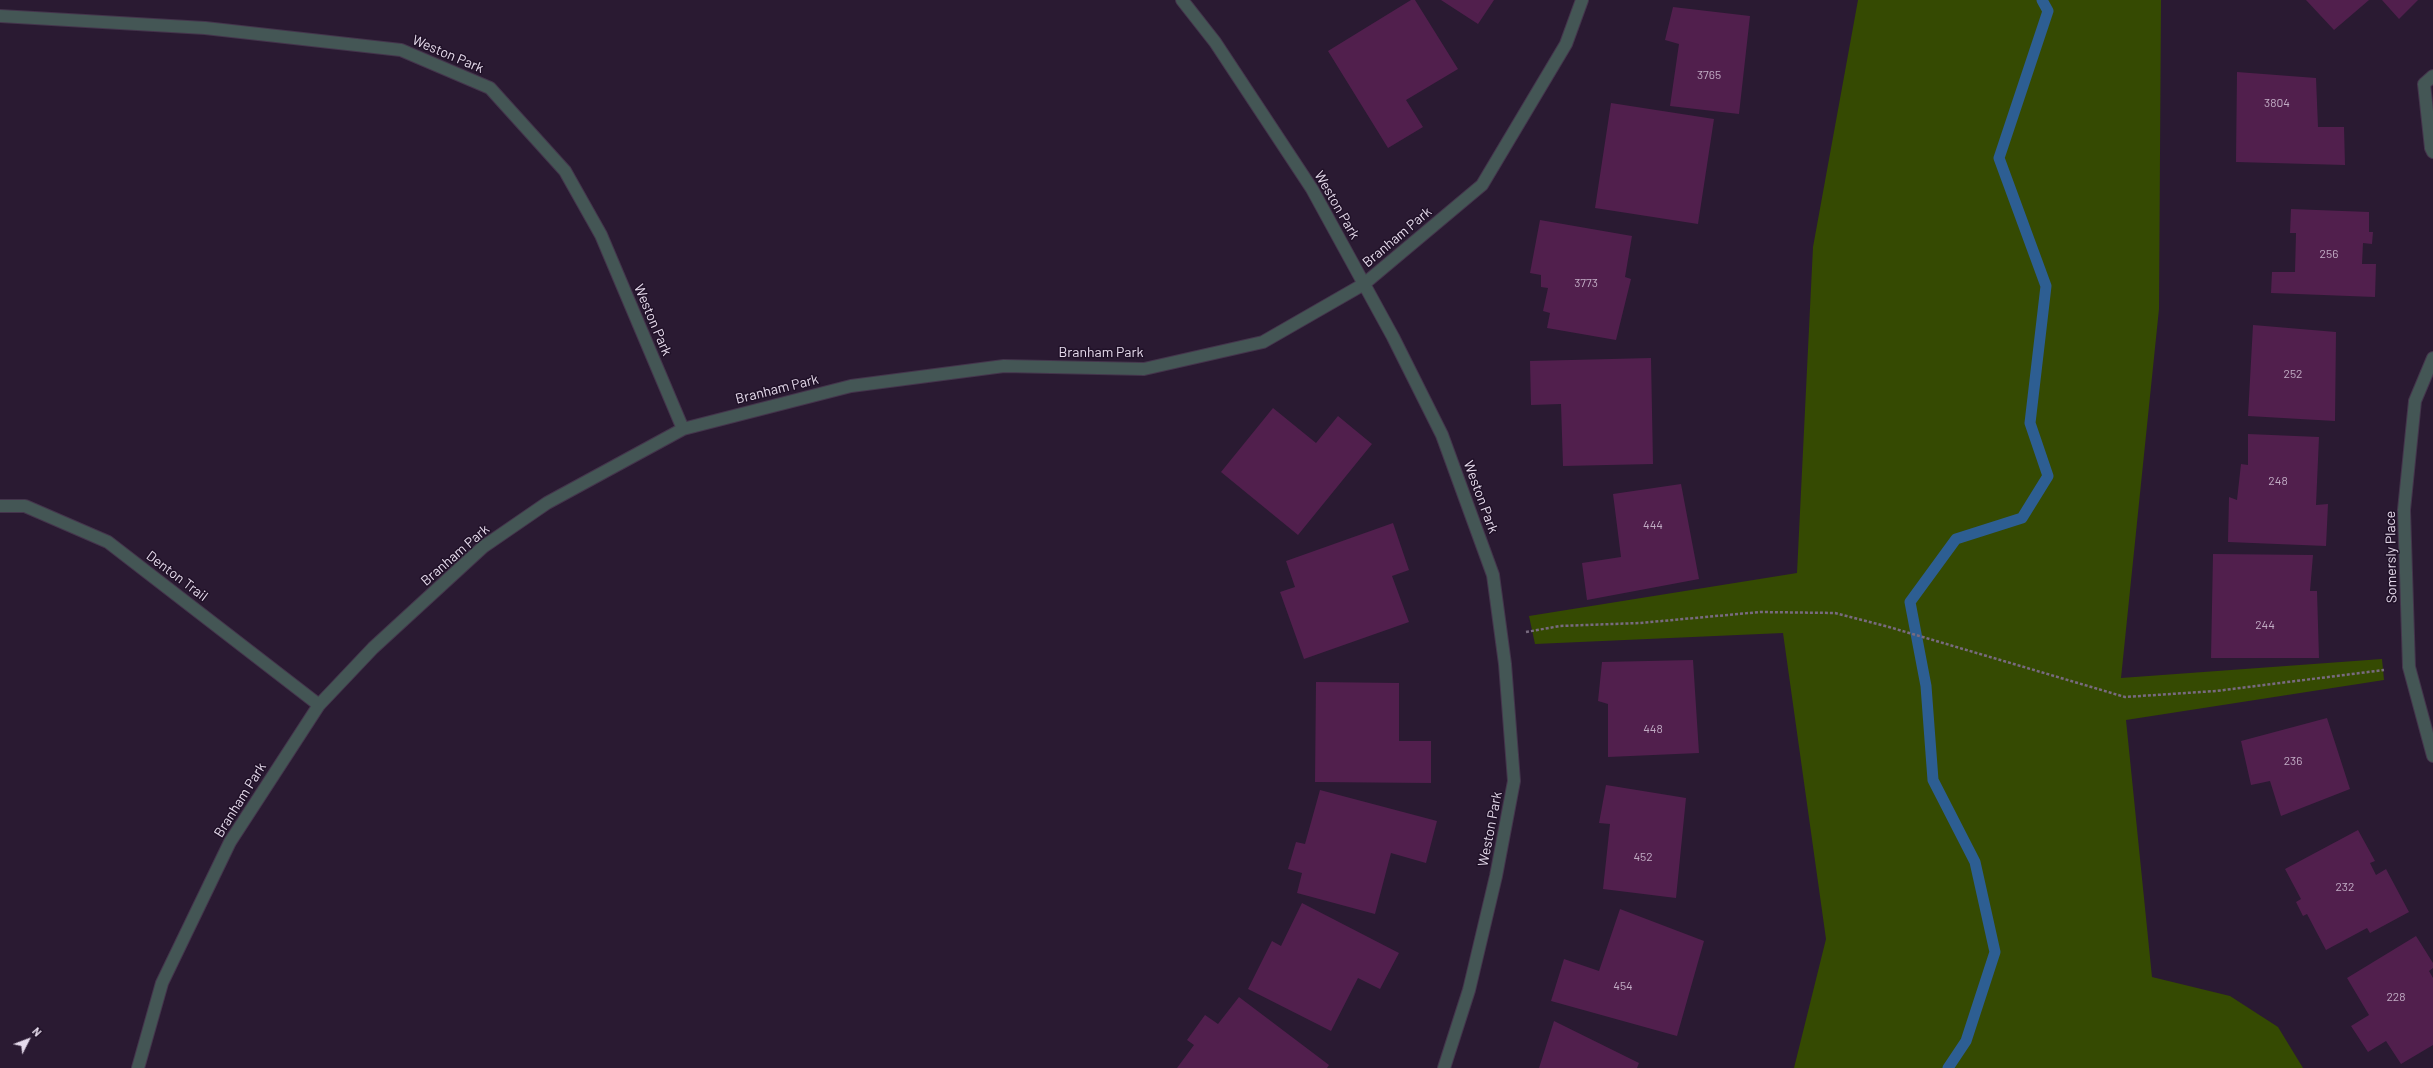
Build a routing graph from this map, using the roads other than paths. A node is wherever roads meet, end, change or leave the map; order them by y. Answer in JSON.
{"nodes":[{"id":1,"x":1182,"y":0,"type":"edge"},
{"id":2,"x":1582,"y":0,"type":"edge"},
{"id":3,"x":0,"y":16,"type":"edge"},
{"id":4,"x":2433,"y":76,"type":"edge"},
{"id":5,"x":2433,"y":152,"type":"edge"},
{"id":6,"x":1364,"y":284,"type":"junction"},
{"id":7,"x":2433,"y":358,"type":"edge"},
{"id":8,"x":683,"y":429,"type":"junction"},
{"id":9,"x":0,"y":506,"type":"edge"},
{"id":10,"x":319,"y":705,"type":"junction"},
{"id":11,"x":2433,"y":756,"type":"edge"},
{"id":12,"x":138,"y":1068,"type":"edge"},
{"id":13,"x":1444,"y":1068,"type":"edge"}],
"edges":[{"from":1,"to":6,"type":"street","name":"Weston Park"},
{"from":2,"to":6,"type":"street","name":"Branham Park"},
{"from":3,"to":8,"type":"street","name":"Weston Park"},
{"from":4,"to":5,"type":"street"},
{"from":6,"to":8,"type":"street","name":"Branham Park"},
{"from":6,"to":13,"type":"street","name":"Weston Park"},
{"from":7,"to":11,"type":"street","name":"Somersly Place"},
{"from":8,"to":10,"type":"street","name":"Branham Park"},
{"from":9,"to":10,"type":"street","name":"Denton Trail"},
{"from":10,"to":12,"type":"street","name":"Branham Park"}]}
